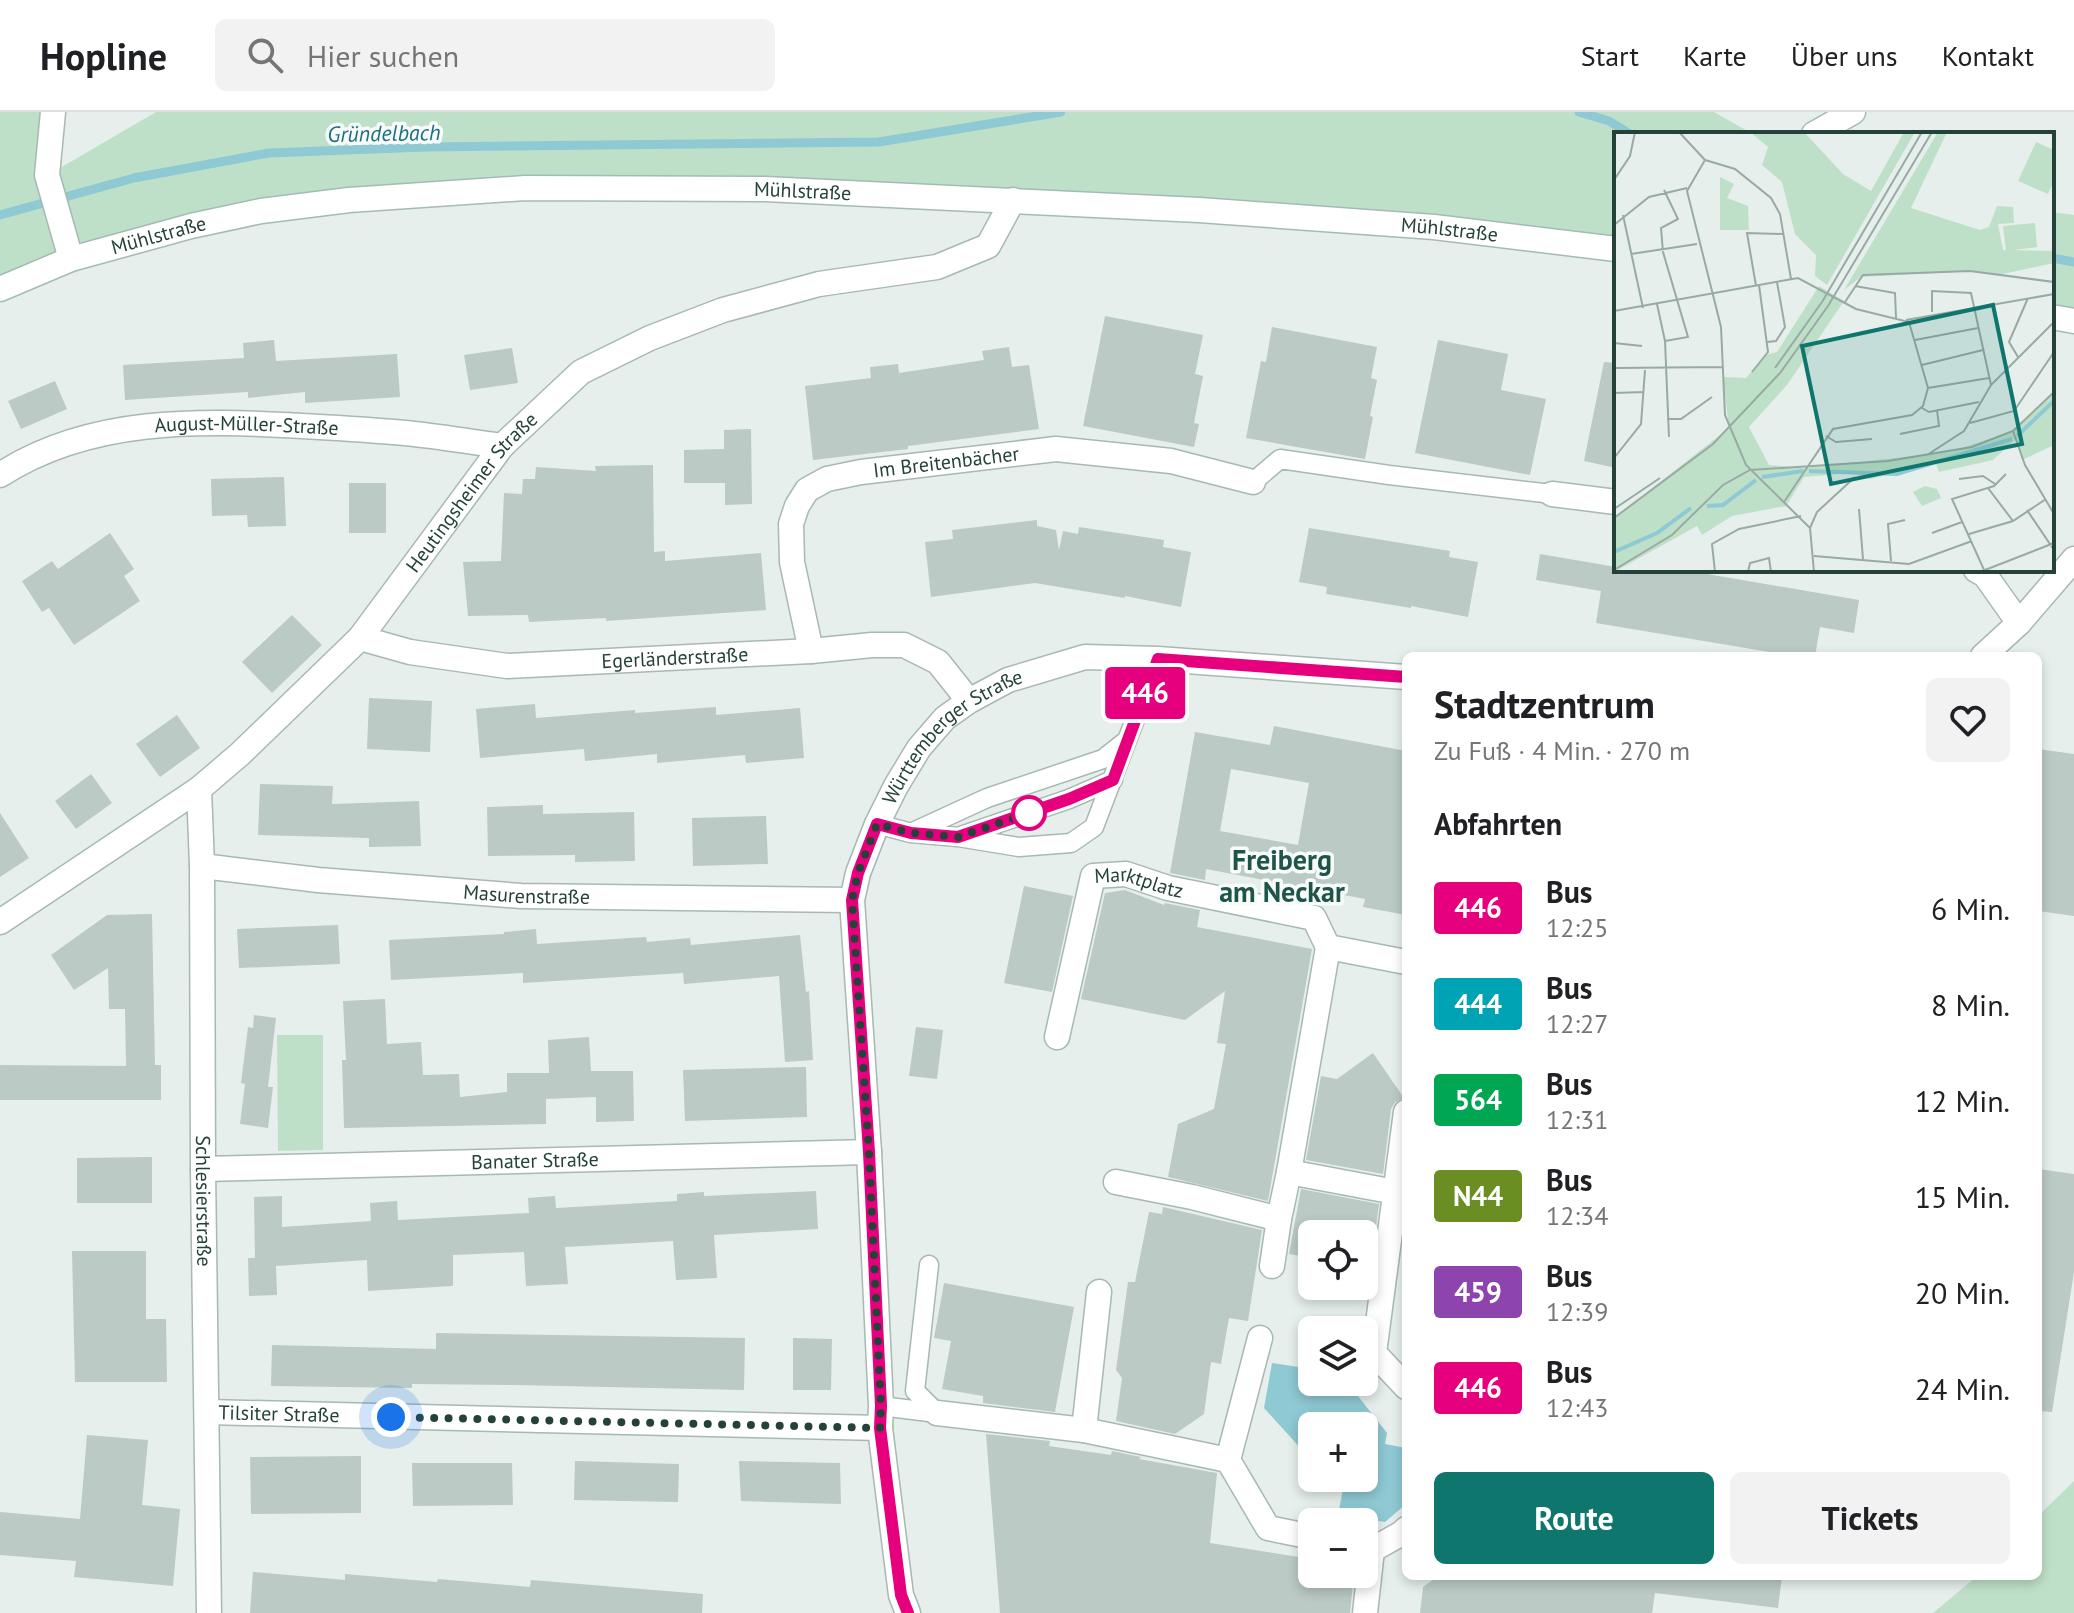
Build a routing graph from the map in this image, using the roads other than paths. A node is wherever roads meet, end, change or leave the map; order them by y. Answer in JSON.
{"nodes":[{"id":1,"x":53,"y":112,"type":"edge"},
{"id":2,"x":1853,"y":112,"type":"edge"},
{"id":3,"x":1818,"y":132,"type":"edge"},
{"id":4,"x":1013,"y":200,"type":"junction"},
{"id":5,"x":1614,"y":249,"type":"edge"},
{"id":6,"x":71,"y":259,"type":"junction"},
{"id":7,"x":0,"y":289,"type":"edge"},
{"id":8,"x":2054,"y":317,"type":"edge"},
{"id":9,"x":2074,"y":321,"type":"edge"},
{"id":10,"x":502,"y":446,"type":"junction"},
{"id":11,"x":0,"y":475,"type":"edge"},
{"id":12,"x":1253,"y":482,"type":"joint"},
{"id":13,"x":1552,"y":494,"type":"joint"},
{"id":14,"x":1614,"y":502,"type":"edge"},
{"id":15,"x":2074,"y":559,"type":"edge"},
{"id":16,"x":1980,"y":572,"type":"edge"},
{"id":17,"x":2019,"y":623,"type":"junction"},
{"id":18,"x":360,"y":638,"type":"junction"},
{"id":19,"x":811,"y":651,"type":"junction"},
{"id":20,"x":1987,"y":652,"type":"edge"},
{"id":21,"x":1158,"y":659,"type":"junction"},
{"id":22,"x":1402,"y":677,"type":"edge"},
{"id":23,"x":969,"y":701,"type":"junction"},
{"id":24,"x":1127,"y":740,"type":"junction"},
{"id":25,"x":1113,"y":780,"type":"junction"},
{"id":26,"x":199,"y":789,"type":"junction"},
{"id":27,"x":877,"y":824,"type":"junction"},
{"id":28,"x":911,"y":833,"type":"junction"},
{"id":29,"x":958,"y":837,"type":"junction"},
{"id":30,"x":202,"y":866,"type":"junction"},
{"id":31,"x":852,"y":900,"type":"junction"},
{"id":32,"x":0,"y":922,"type":"edge"},
{"id":33,"x":1328,"y":947,"type":"junction"},
{"id":34,"x":1402,"y":961,"type":"edge"},
{"id":35,"x":1057,"y":1037,"type":"dead end"},
{"id":36,"x":1402,"y":1141,"type":"edge"},
{"id":37,"x":869,"y":1152,"type":"junction"},
{"id":38,"x":203,"y":1169,"type":"junction"},
{"id":39,"x":1289,"y":1172,"type":"junction"},
{"id":40,"x":1116,"y":1182,"type":"dead end"},
{"id":41,"x":1395,"y":1192,"type":"junction"},
{"id":42,"x":1279,"y":1219,"type":"junction"},
{"id":43,"x":929,"y":1265,"type":"dead end"},
{"id":44,"x":1272,"y":1266,"type":"dead end"},
{"id":45,"x":1099,"y":1292,"type":"dead end"},
{"id":46,"x":1260,"y":1338,"type":"dead end"},
{"id":47,"x":1402,"y":1383,"type":"edge"},
{"id":48,"x":207,"y":1412,"type":"junction"},
{"id":49,"x":937,"y":1413,"type":"junction"},
{"id":50,"x":881,"y":1417,"type":"junction"},
{"id":51,"x":1084,"y":1430,"type":"junction"},
{"id":52,"x":1228,"y":1460,"type":"junction"},
{"id":53,"x":1402,"y":1533,"type":"edge"},
{"id":54,"x":1298,"y":1534,"type":"edge"},
{"id":55,"x":1378,"y":1544,"type":"edge"},
{"id":56,"x":1366,"y":1588,"type":"edge"},
{"id":57,"x":209,"y":1613,"type":"edge"},
{"id":58,"x":908,"y":1613,"type":"edge"},
{"id":59,"x":1365,"y":1613,"type":"edge"}],
"edges":[{"from":1,"to":6,"type":"street"},
{"from":2,"to":3,"type":"street"},
{"from":4,"to":5,"type":"street","name":"Mühlstraße"},
{"from":4,"to":6,"type":"street","name":"Mühlstraße"},
{"from":4,"to":10,"type":"street","name":"Heutingsheimer Straße"},
{"from":6,"to":7,"type":"street","name":"Mühlstraße"},
{"from":8,"to":9,"type":"street"},
{"from":10,"to":11,"type":"street","name":"August-Müller-Straße"},
{"from":10,"to":18,"type":"street","name":"Heutingsheimer Straße"},
{"from":12,"to":13,"type":"lane"},
{"from":12,"to":19,"type":"street","name":"Im Breitenbächer"},
{"from":13,"to":14,"type":"street"},
{"from":15,"to":17,"type":"street"},
{"from":16,"to":17,"type":"street"},
{"from":17,"to":20,"type":"street"},
{"from":18,"to":19,"type":"street","name":"Egerländerstraße"},
{"from":18,"to":26,"type":"street","name":"Heutingsheimer Straße"},
{"from":19,"to":23,"type":"street","name":"Egerländerstraße"},
{"from":21,"to":22,"type":"street","name":"Württemberger Straße"},
{"from":21,"to":23,"type":"street","name":"Württemberger Straße"},
{"from":21,"to":24,"type":"lane"},
{"from":23,"to":27,"type":"street","name":"Württemberger Straße"},
{"from":24,"to":25,"type":"lane"},
{"from":24,"to":28,"type":"lane"},
{"from":25,"to":29,"type":"lane"},
{"from":25,"to":29,"type":"lane"},
{"from":26,"to":30,"type":"street","name":"Schlesierstraße"},
{"from":26,"to":32,"type":"street","name":"Heutingsheimer Straße"},
{"from":27,"to":28,"type":"lane"},
{"from":27,"to":31,"type":"street","name":"Württemberger Straße"},
{"from":28,"to":29,"type":"lane"},
{"from":30,"to":31,"type":"street","name":"Masurenstraße"},
{"from":30,"to":38,"type":"street","name":"Schlesierstraße"},
{"from":31,"to":37,"type":"street","name":"Württemberger Straße"},
{"from":33,"to":34,"type":"street"},
{"from":33,"to":35,"type":"street","name":"Marktplatz"},
{"from":33,"to":39,"type":"street"},
{"from":36,"to":41,"type":"street"},
{"from":37,"to":38,"type":"street","name":"Banater Straße"},
{"from":37,"to":50,"type":"street","name":"Württemberger Straße"},
{"from":38,"to":48,"type":"street","name":"Schlesierstraße"},
{"from":39,"to":41,"type":"street"},
{"from":39,"to":42,"type":"street"},
{"from":40,"to":42,"type":"street"},
{"from":41,"to":47,"type":"street"},
{"from":42,"to":44,"type":"street"},
{"from":43,"to":49,"type":"lane"},
{"from":45,"to":51,"type":"street"},
{"from":46,"to":52,"type":"street"},
{"from":48,"to":50,"type":"street","name":"Tilsiter Straße"},
{"from":48,"to":57,"type":"street","name":"Schlesierstraße"},
{"from":49,"to":50,"type":"lane"},
{"from":49,"to":51,"type":"street"},
{"from":50,"to":58,"type":"street","name":"Württemberger Straße"},
{"from":51,"to":52,"type":"street"},
{"from":52,"to":54,"type":"street"},
{"from":53,"to":55,"type":"street"},
{"from":56,"to":59,"type":"street"}]}
